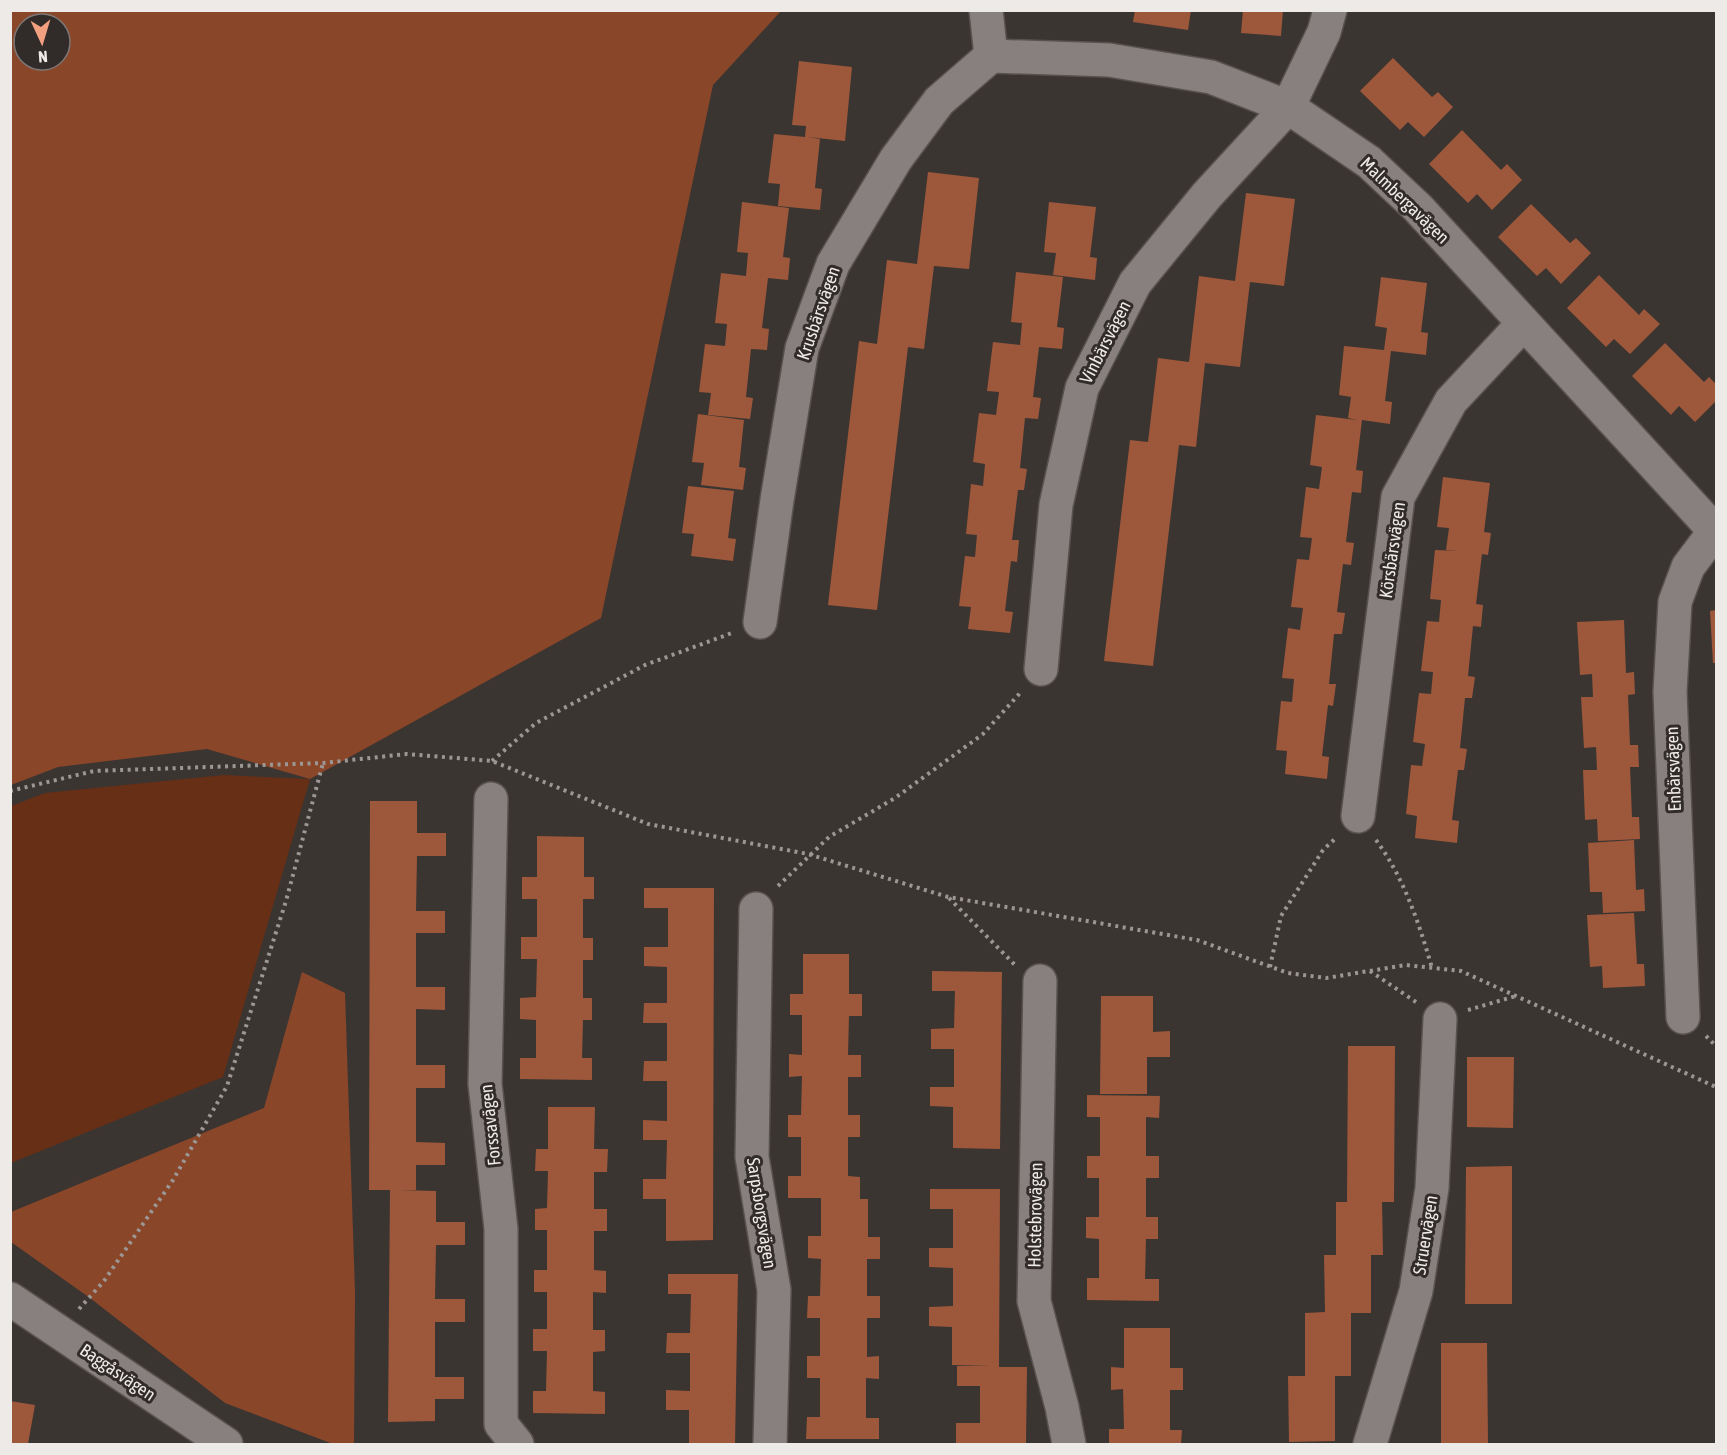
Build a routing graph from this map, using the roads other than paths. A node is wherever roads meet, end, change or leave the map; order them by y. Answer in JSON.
{"nodes":[{"id":1,"x":986,"y":10,"type":"edge"},
{"id":2,"x":1330,"y":10,"type":"edge"},
{"id":3,"x":991,"y":56,"type":"junction"},
{"id":4,"x":1288,"y":106,"type":"junction"},
{"id":5,"x":1523,"y":324,"type":"junction"},
{"id":6,"x":1716,"y":531,"type":"edge"},
{"id":7,"x":760,"y":622,"type":"road end"},
{"id":8,"x":1041,"y":669,"type":"road end"},
{"id":9,"x":491,"y":799,"type":"road end"},
{"id":10,"x":1358,"y":816,"type":"road end"},
{"id":11,"x":756,"y":909,"type":"road end"},
{"id":12,"x":1040,"y":981,"type":"road end"},
{"id":13,"x":1683,"y":1017,"type":"dead end"},
{"id":14,"x":1440,"y":1019,"type":"road end"},
{"id":15,"x":10,"y":1299,"type":"edge"},
{"id":16,"x":226,"y":1444,"type":"edge"},
{"id":17,"x":517,"y":1444,"type":"edge"},
{"id":18,"x":770,"y":1444,"type":"edge"},
{"id":19,"x":1069,"y":1444,"type":"edge"},
{"id":20,"x":1370,"y":1444,"type":"edge"}],
"edges":[{"from":1,"to":3,"type":"street"},
{"from":2,"to":4,"type":"street","name":"Vinbärsvägen"},
{"from":3,"to":4,"type":"street","name":"Malmbergavägen"},
{"from":3,"to":7,"type":"street","name":"Krusbärsvägen"},
{"from":4,"to":5,"type":"street","name":"Malmbergavägen"},
{"from":4,"to":8,"type":"street","name":"Vinbärsvägen"},
{"from":5,"to":6,"type":"street","name":"Malmbergavägen"},
{"from":5,"to":10,"type":"street","name":"Körsbärsvägen"},
{"from":6,"to":13,"type":"street","name":"Enbärsvägen"},
{"from":9,"to":17,"type":"street","name":"Forssavägen"},
{"from":11,"to":18,"type":"street","name":"Sarpsborgsvägen"},
{"from":12,"to":19,"type":"street","name":"Holstebrovägen"},
{"from":14,"to":20,"type":"street","name":"Struervägen"},
{"from":15,"to":16,"type":"street","name":"Baggåsvägen"}]}
